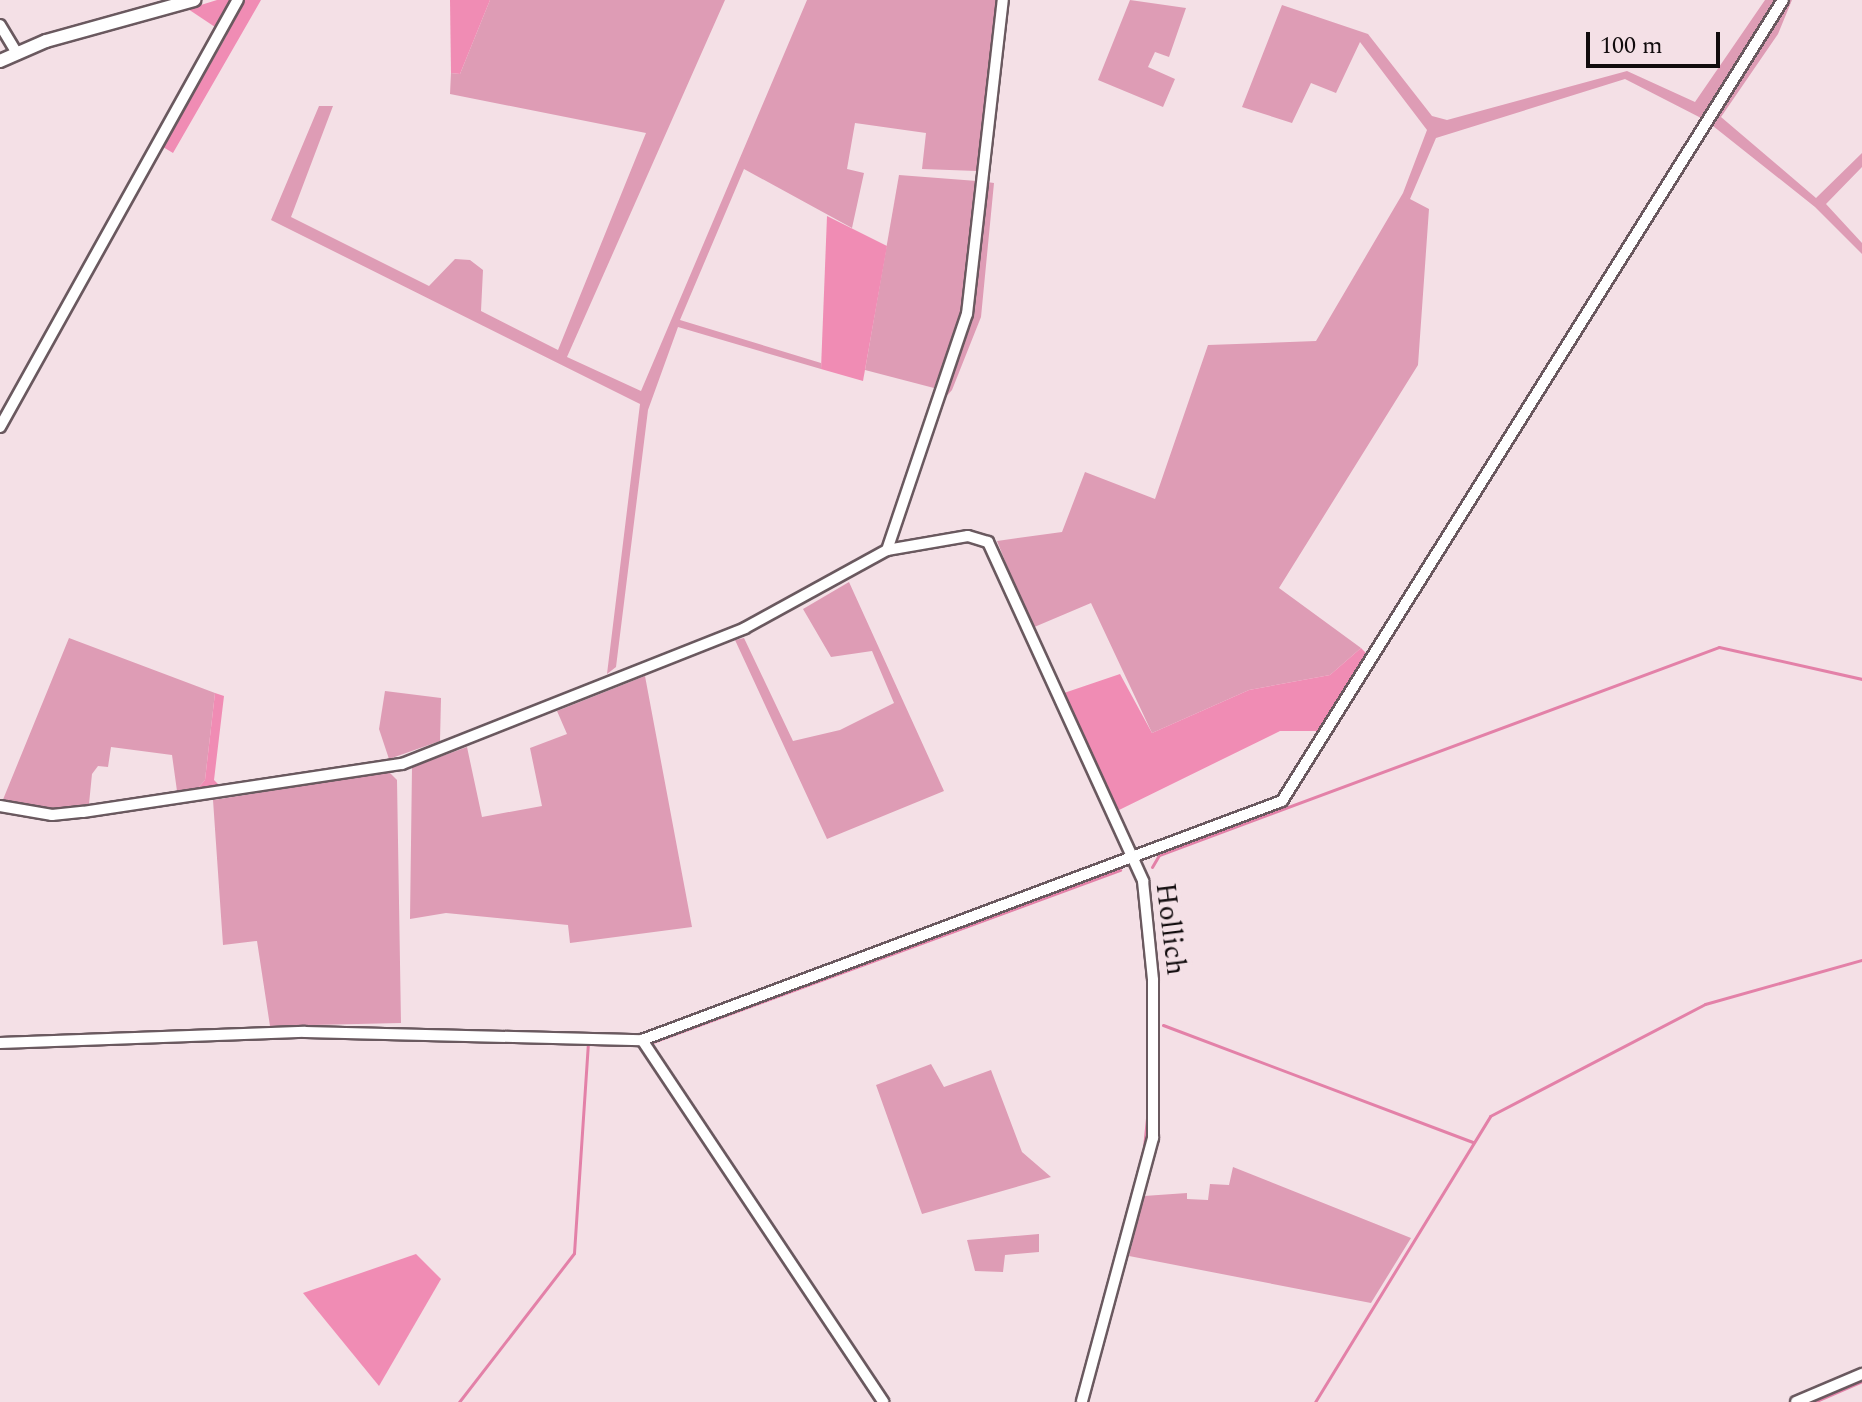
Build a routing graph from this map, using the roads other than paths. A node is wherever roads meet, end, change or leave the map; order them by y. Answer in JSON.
{"nodes":[{"id":1,"x":194,"y":0,"type":"edge"},
{"id":2,"x":238,"y":0,"type":"edge"},
{"id":3,"x":1003,"y":0,"type":"edge"},
{"id":4,"x":1783,"y":0,"type":"edge"},
{"id":5,"x":0,"y":25,"type":"edge"},
{"id":6,"x":17,"y":53,"type":"junction"},
{"id":7,"x":0,"y":61,"type":"edge"},
{"id":8,"x":0,"y":427,"type":"edge"},
{"id":9,"x":887,"y":550,"type":"junction"},
{"id":10,"x":0,"y":806,"type":"edge"},
{"id":11,"x":1130,"y":861,"type":"junction"},
{"id":12,"x":642,"y":1040,"type":"junction"},
{"id":13,"x":0,"y":1043,"type":"edge"},
{"id":14,"x":1862,"y":1374,"type":"edge"},
{"id":15,"x":883,"y":1402,"type":"edge"},
{"id":16,"x":1082,"y":1402,"type":"edge"},
{"id":17,"x":1796,"y":1402,"type":"edge"}],
"edges":[{"from":1,"to":6,"type":"main road"},
{"from":2,"to":8,"type":"street"},
{"from":3,"to":9,"type":"street"},
{"from":4,"to":11,"type":"street"},
{"from":5,"to":6,"type":"street"},
{"from":6,"to":7,"type":"main road"},
{"from":9,"to":10,"type":"street","name":"Hollich"},
{"from":9,"to":11,"type":"street","name":"Hollich"},
{"from":11,"to":12,"type":"street"},
{"from":11,"to":16,"type":"street","name":"Hollich"},
{"from":12,"to":13,"type":"street"},
{"from":12,"to":15,"type":"street"},
{"from":14,"to":17,"type":"street"}]}
